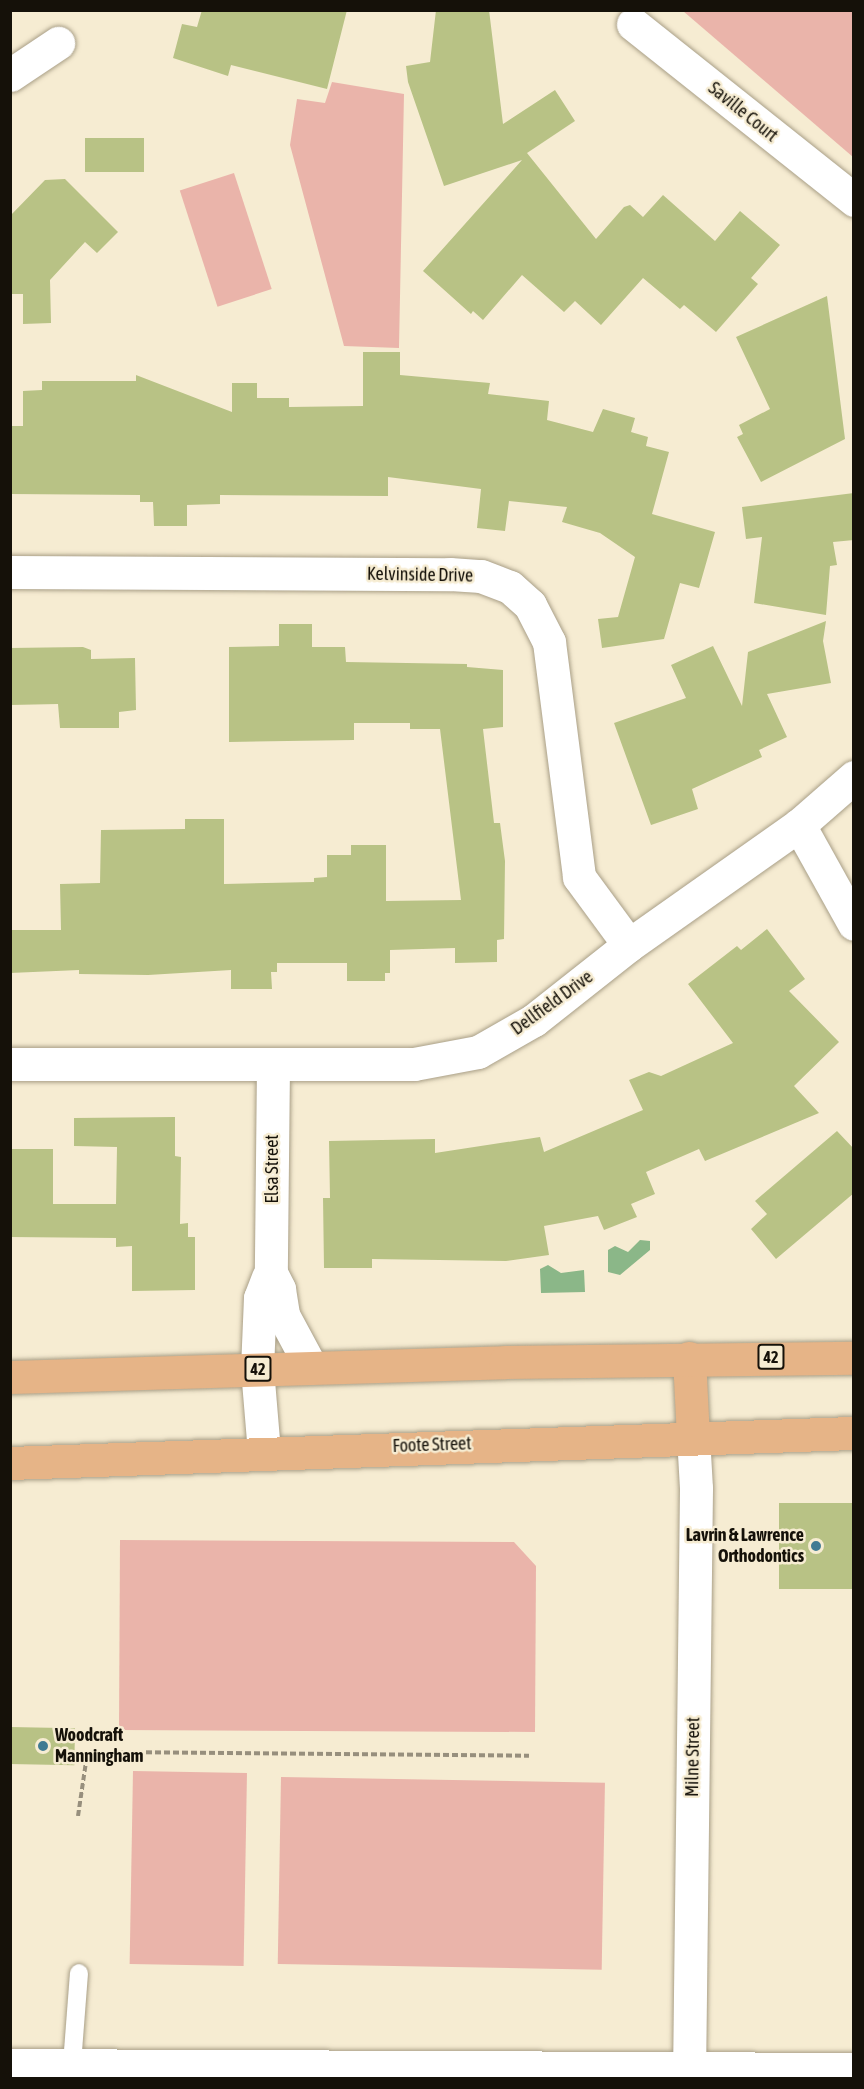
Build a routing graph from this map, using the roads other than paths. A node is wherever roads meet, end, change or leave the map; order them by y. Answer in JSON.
{"nodes":[{"id":1,"x":633,"y":24,"type":"dead end"},
{"id":2,"x":58,"y":43,"type":"dead end"},
{"id":3,"x":10,"y":75,"type":"edge"},
{"id":4,"x":854,"y":200,"type":"edge"},
{"id":5,"x":10,"y":572,"type":"edge"},
{"id":6,"x":854,"y":777,"type":"edge"},
{"id":7,"x":799,"y":825,"type":"junction"},
{"id":8,"x":854,"y":924,"type":"edge"},
{"id":9,"x":629,"y":945,"type":"junction"},
{"id":10,"x":10,"y":1064,"type":"edge"},
{"id":11,"x":273,"y":1065,"type":"junction"},
{"id":12,"x":271,"y":1273,"type":"junction"},
{"id":13,"x":689,"y":1358,"type":"junction"},
{"id":14,"x":854,"y":1358,"type":"edge"},
{"id":15,"x":311,"y":1367,"type":"junction"},
{"id":16,"x":256,"y":1369,"type":"junction"},
{"id":17,"x":10,"y":1377,"type":"edge"},
{"id":18,"x":854,"y":1433,"type":"edge"},
{"id":19,"x":693,"y":1436,"type":"junction"},
{"id":20,"x":264,"y":1452,"type":"junction"},
{"id":21,"x":10,"y":1463,"type":"edge"},
{"id":22,"x":79,"y":1973,"type":"dead end"},
{"id":23,"x":72,"y":2064,"type":"junction"},
{"id":24,"x":10,"y":2065,"type":"edge"},
{"id":25,"x":854,"y":2069,"type":"edge"},
{"id":26,"x":689,"y":2073,"type":"edge"}],
"edges":[{"from":1,"to":4,"type":"street","name":"Saville Court"},
{"from":2,"to":3,"type":"street"},
{"from":5,"to":9,"type":"street","name":"Kelvinside Drive"},
{"from":6,"to":7,"type":"street","name":"Dellfield Drive"},
{"from":7,"to":8,"type":"street"},
{"from":7,"to":9,"type":"street","name":"Dellfield Drive"},
{"from":9,"to":11,"type":"street","name":"Dellfield Drive"},
{"from":10,"to":11,"type":"street","name":"Dellfield Drive"},
{"from":11,"to":12,"type":"street","name":"Elsa Street"},
{"from":12,"to":15,"type":"street","name":"Elsa Street"},
{"from":12,"to":16,"type":"street","name":"Elsa Street"},
{"from":13,"to":14,"type":"main road","number":"42"},
{"from":13,"to":15,"type":"main road","number":"42"},
{"from":13,"to":19,"type":"main road"},
{"from":15,"to":16,"type":"main road","number":"42"},
{"from":16,"to":17,"type":"main road","number":"42"},
{"from":16,"to":20,"type":"street","name":"Elsa Street"},
{"from":18,"to":19,"type":"main road","name":"Foote Street"},
{"from":19,"to":20,"type":"main road","name":"Foote Street"},
{"from":19,"to":26,"type":"street","name":"Milne Street"},
{"from":20,"to":21,"type":"main road","name":"Foote Street"},
{"from":22,"to":23,"type":"lane"},
{"from":23,"to":24,"type":"street"},
{"from":23,"to":26,"type":"street"},
{"from":25,"to":26,"type":"street"}]}
